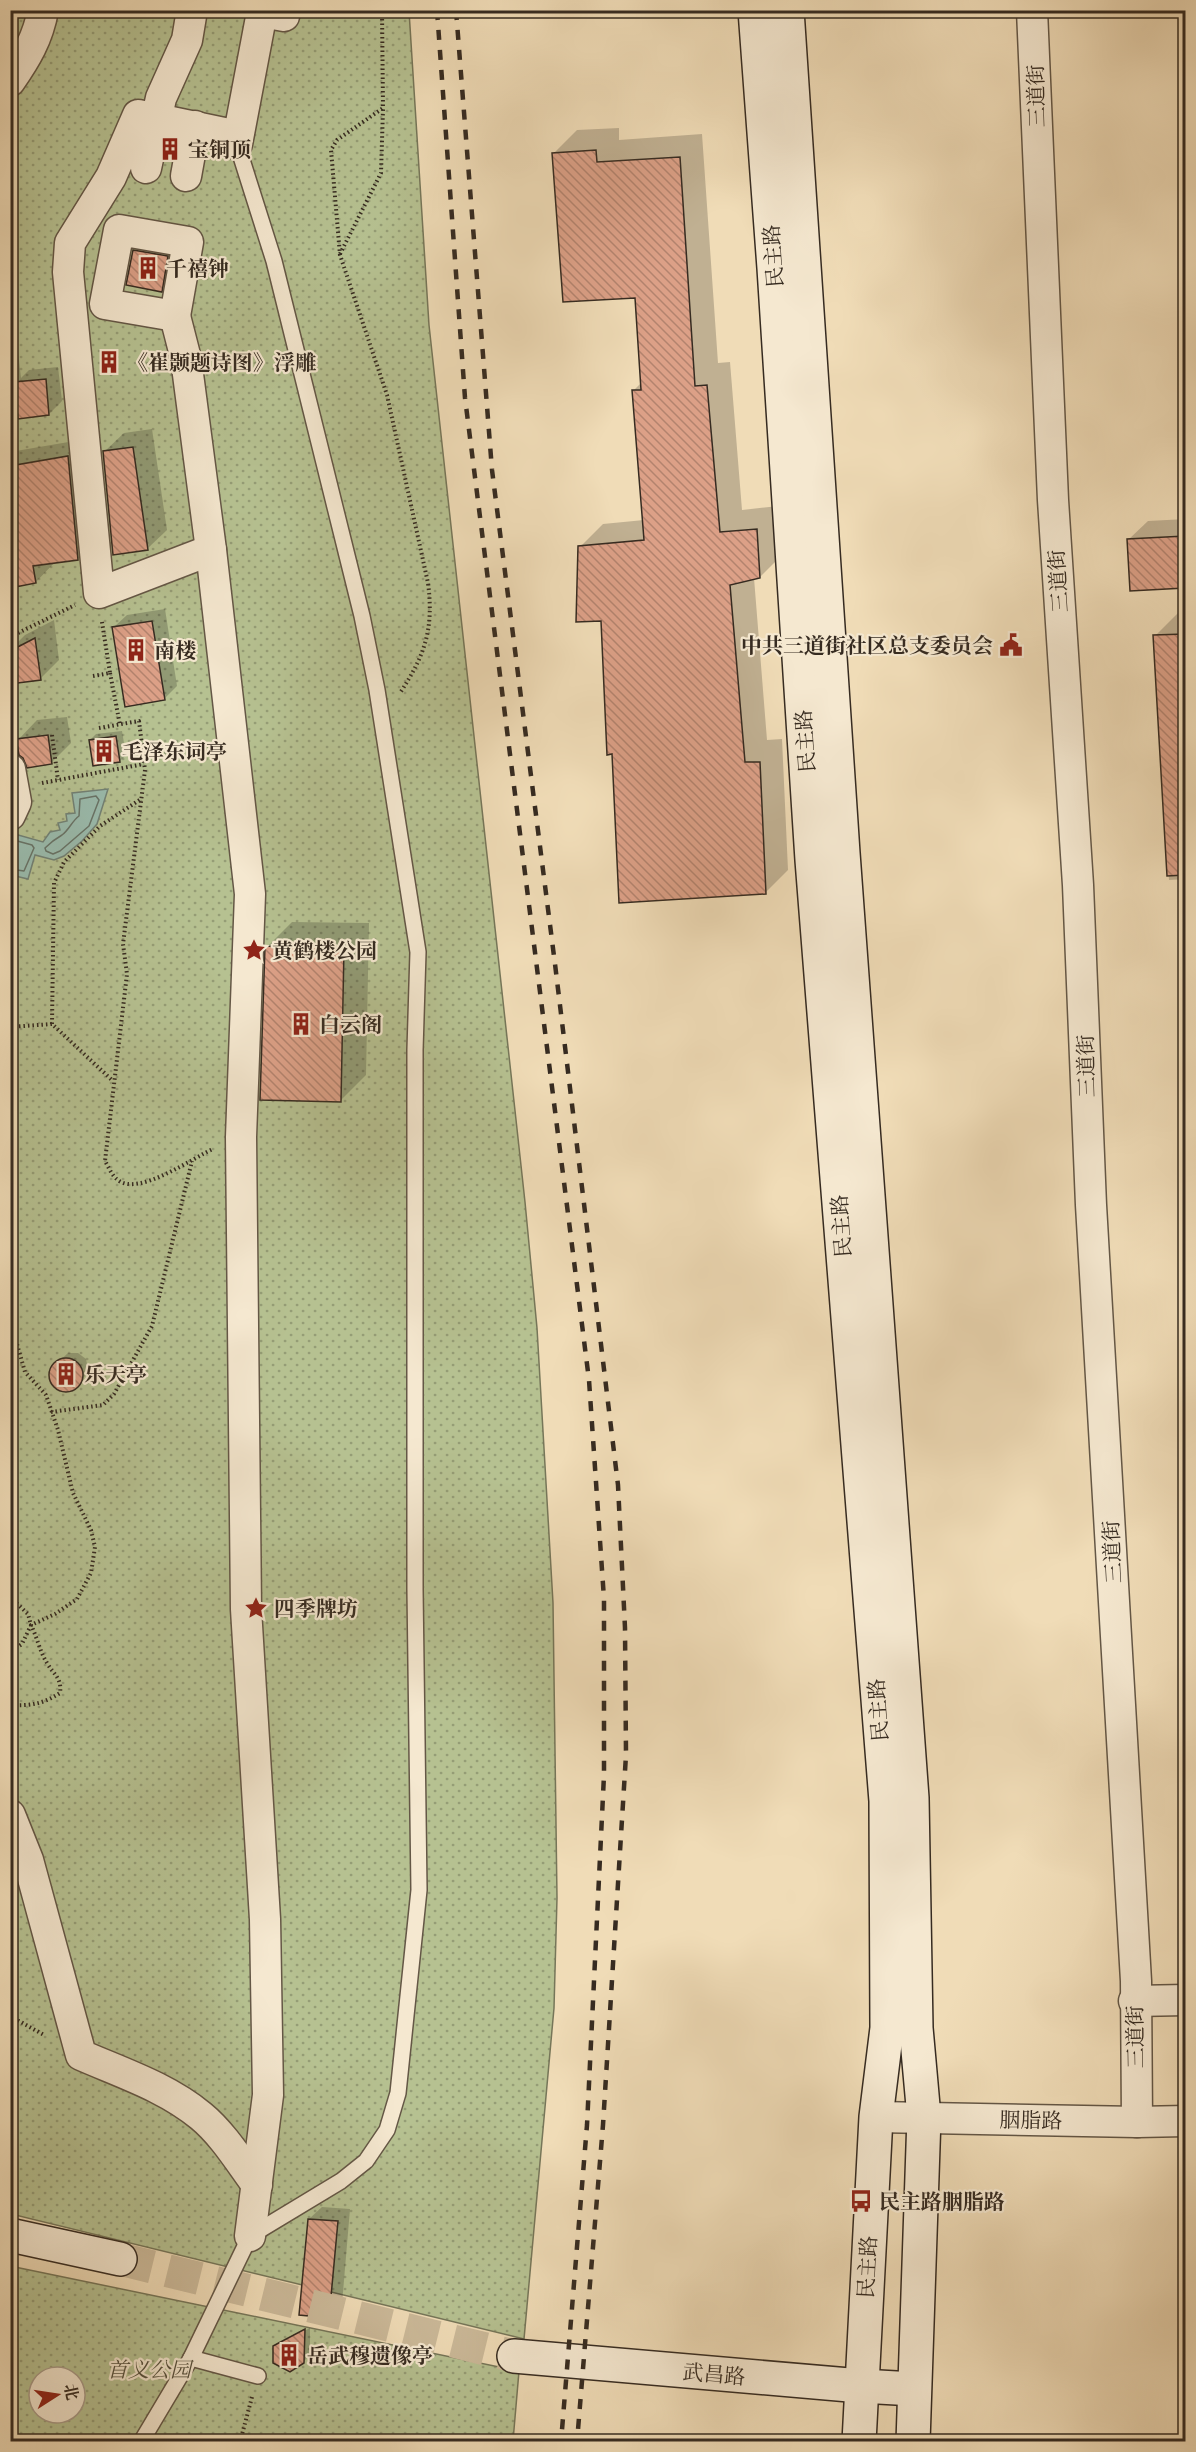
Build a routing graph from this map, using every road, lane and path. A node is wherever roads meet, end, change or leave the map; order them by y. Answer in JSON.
{"nodes":[{"id":1,"x":43,"y":10,"type":"edge"},
{"id":2,"x":192,"y":10,"type":"edge"},
{"id":3,"x":285,"y":10,"type":"edge"},
{"id":4,"x":382,"y":10,"type":"edge"},
{"id":5,"x":755,"y":10,"type":"edge"},
{"id":6,"x":787,"y":10,"type":"edge"},
{"id":7,"x":1032,"y":10,"type":"edge"},
{"id":8,"x":10,"y":81,"type":"edge"},
{"id":9,"x":383,"y":108,"type":"junction"},
{"id":10,"x":156,"y":118,"type":"junction"},
{"id":11,"x":195,"y":126,"type":"junction"},
{"id":12,"x":238,"y":140,"type":"junction"},
{"id":13,"x":340,"y":255,"type":"junction"},
{"id":14,"x":175,"y":316,"type":"junction"},
{"id":15,"x":211,"y":550,"type":"junction"},
{"id":16,"x":99,"y":593,"type":"junction"},
{"id":17,"x":10,"y":637,"type":"edge"},
{"id":18,"x":110,"y":673,"type":"junction"},
{"id":19,"x":93,"y":676,"type":"dead end"},
{"id":20,"x":380,"y":707,"type":"junction"},
{"id":21,"x":120,"y":725,"type":"junction"},
{"id":22,"x":99,"y":728,"type":"dead end"},
{"id":23,"x":52,"y":735,"type":"dead end"},
{"id":24,"x":144,"y":764,"type":"junction"},
{"id":25,"x":58,"y":780,"type":"junction"},
{"id":26,"x":12,"y":791,"type":"edge"},
{"id":27,"x":142,"y":799,"type":"junction"},
{"id":28,"x":52,"y":1024,"type":"junction"},
{"id":29,"x":10,"y":1027,"type":"edge"},
{"id":30,"x":114,"y":1081,"type":"junction"},
{"id":31,"x":241,"y":1137,"type":"junction"},
{"id":32,"x":192,"y":1160,"type":"junction"},
{"id":33,"x":10,"y":1334,"type":"edge"},
{"id":34,"x":51,"y":1412,"type":"junction"},
{"id":35,"x":10,"y":1597,"type":"edge"},
{"id":36,"x":31,"y":1625,"type":"junction"},
{"id":37,"x":10,"y":1652,"type":"edge"},
{"id":38,"x":10,"y":1705,"type":"edge"},
{"id":39,"x":10,"y":1815,"type":"edge"},
{"id":40,"x":1185,"y":2000,"type":"edge"},
{"id":41,"x":1134,"y":2001,"type":"junction"},
{"id":42,"x":876,"y":2117,"type":"junction"},
{"id":43,"x":924,"y":2117,"type":"junction"},
{"id":44,"x":1185,"y":2121,"type":"edge"},
{"id":45,"x":1137,"y":2122,"type":"junction"},
{"id":46,"x":257,"y":2185,"type":"junction"},
{"id":47,"x":10,"y":2235,"type":"edge"},
{"id":48,"x":250,"y":2236,"type":"junction"},
{"id":49,"x":120,"y":2259,"type":"tunnel mouth"},
{"id":50,"x":514,"y":2356,"type":"tunnel mouth"},
{"id":51,"x":191,"y":2358,"type":"junction"},
{"id":52,"x":258,"y":2376,"type":"joint"},
{"id":53,"x":861,"y":2386,"type":"junction"},
{"id":54,"x":914,"y":2389,"type":"junction"},
{"id":55,"x":141,"y":2442,"type":"edge"},
{"id":56,"x":240,"y":2442,"type":"edge"},
{"id":57,"x":859,"y":2442,"type":"edge"},
{"id":58,"x":913,"y":2442,"type":"edge"}],
"edges":[{"from":1,"to":8,"type":"street"},
{"from":2,"to":10,"type":"street"},
{"from":3,"to":12,"type":"street"},
{"from":4,"to":9,"type":"path"},
{"from":5,"to":42,"type":"main road","name":"民主路"},
{"from":6,"to":43,"type":"main road","name":"民主路"},
{"from":7,"to":41,"type":"street","name":"三道街"},
{"from":9,"to":13,"type":"path"},
{"from":9,"to":13,"type":"path"},
{"from":10,"to":11,"type":"street"},
{"from":10,"to":11,"type":"street"},
{"from":10,"to":16,"type":"street"},
{"from":11,"to":12,"type":"street"},
{"from":12,"to":20,"type":"lane"},
{"from":13,"to":20,"type":"path"},
{"from":14,"to":14,"type":"street"},
{"from":14,"to":15,"type":"street"},
{"from":15,"to":16,"type":"street"},
{"from":15,"to":31,"type":"street"},
{"from":16,"to":17,"type":"path"},
{"from":16,"to":18,"type":"path"},
{"from":18,"to":19,"type":"path"},
{"from":18,"to":21,"type":"path"},
{"from":20,"to":48,"type":"lane"},
{"from":21,"to":22,"type":"path"},
{"from":21,"to":24,"type":"path"},
{"from":23,"to":25,"type":"path"},
{"from":24,"to":25,"type":"path"},
{"from":24,"to":27,"type":"path"},
{"from":25,"to":26,"type":"path"},
{"from":27,"to":28,"type":"path"},
{"from":27,"to":30,"type":"path"},
{"from":28,"to":29,"type":"path"},
{"from":28,"to":30,"type":"path"},
{"from":30,"to":32,"type":"path"},
{"from":31,"to":32,"type":"path"},
{"from":31,"to":46,"type":"street"},
{"from":32,"to":34,"type":"path"},
{"from":33,"to":34,"type":"path"},
{"from":34,"to":36,"type":"path"},
{"from":35,"to":36,"type":"path"},
{"from":36,"to":37,"type":"path"},
{"from":36,"to":38,"type":"path"},
{"from":39,"to":46,"type":"street"},
{"from":40,"to":41,"type":"street"},
{"from":41,"to":45,"type":"street","name":"三道街"},
{"from":42,"to":43,"type":"street","name":"胭脂路"},
{"from":42,"to":53,"type":"main road","name":"民主路"},
{"from":43,"to":45,"type":"street","name":"胭脂路"},
{"from":43,"to":54,"type":"main road","name":"民主路"},
{"from":44,"to":45,"type":"street","name":"胭脂路"},
{"from":46,"to":48,"type":"street"},
{"from":47,"to":49,"type":"main road"},
{"from":48,"to":51,"type":"lane"},
{"from":50,"to":53,"type":"main road","name":"武昌路"},
{"from":51,"to":52,"type":"lane"},
{"from":51,"to":55,"type":"lane"},
{"from":52,"to":56,"type":"path"},
{"from":53,"to":54,"type":"main road","name":"武昌路"},
{"from":53,"to":57,"type":"main road","name":"民主路"},
{"from":54,"to":58,"type":"main road","name":"民主路"}]}
